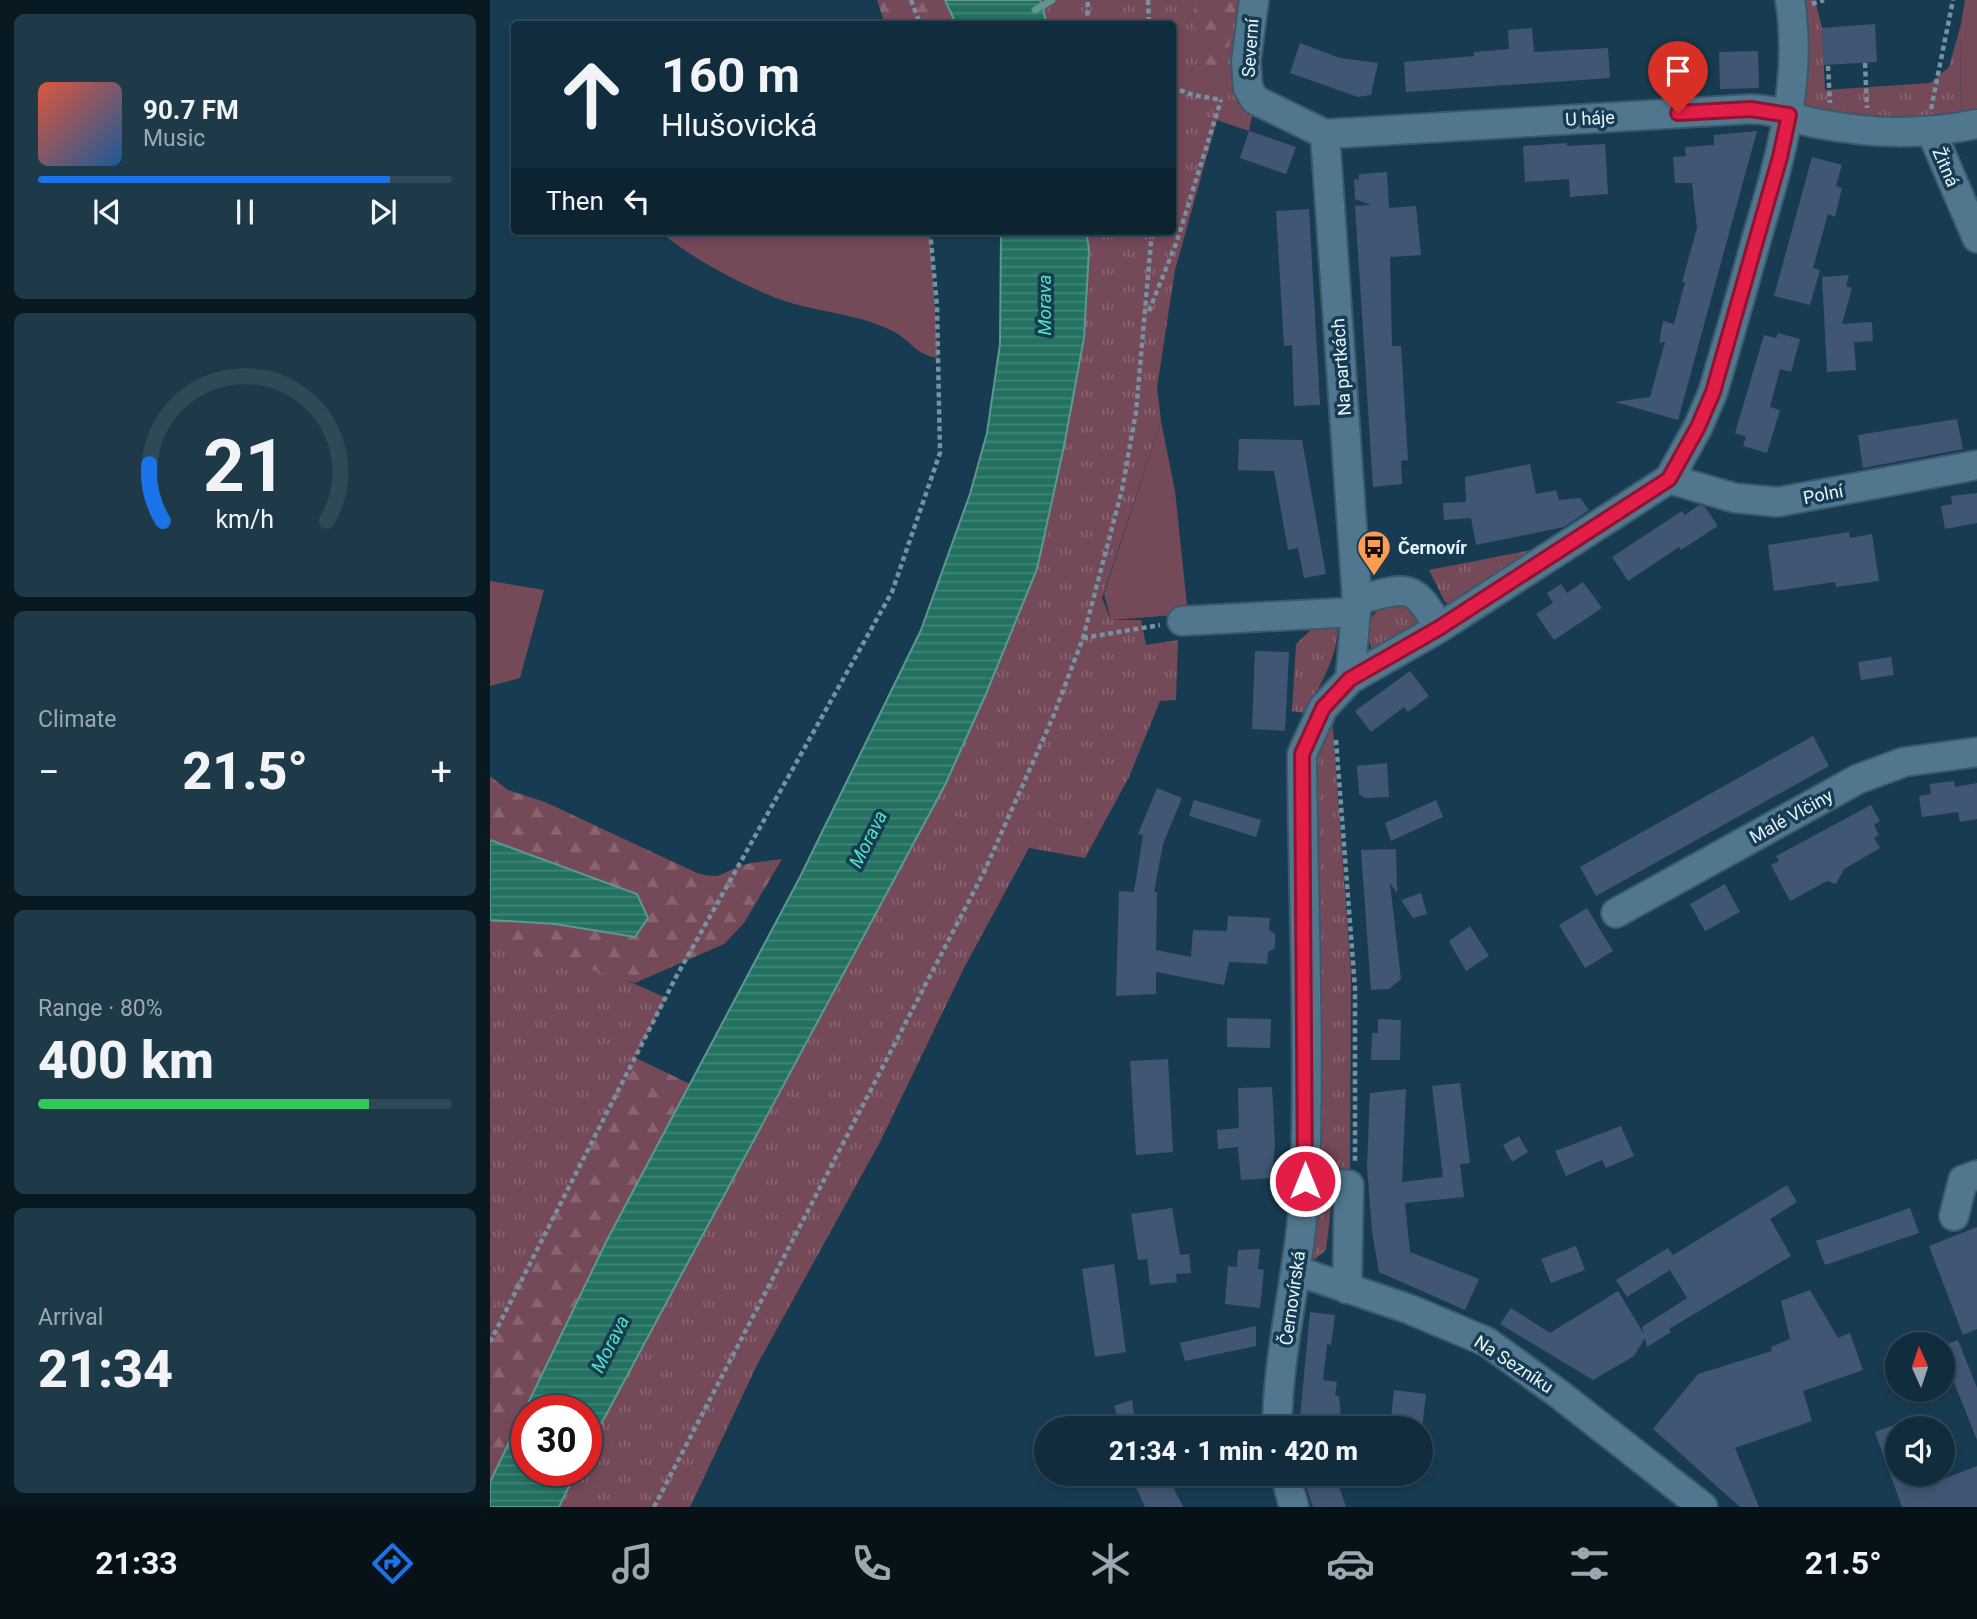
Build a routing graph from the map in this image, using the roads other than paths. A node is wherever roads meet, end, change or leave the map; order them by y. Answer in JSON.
{"nodes":[{"id":1,"x":1254,"y":0,"type":"edge"},
{"id":2,"x":1790,"y":0,"type":"edge"},
{"id":3,"x":1789,"y":115,"type":"junction"},
{"id":4,"x":1977,"y":124,"type":"edge"},
{"id":5,"x":1932,"y":133,"type":"junction"},
{"id":6,"x":1325,"y":134,"type":"junction"},
{"id":7,"x":1977,"y":238,"type":"edge"},
{"id":8,"x":1977,"y":465,"type":"edge"},
{"id":9,"x":1669,"y":479,"type":"junction"},
{"id":10,"x":1356,"y":606,"type":"junction"},
{"id":11,"x":1182,"y":621,"type":"road end"},
{"id":12,"x":1439,"y":628,"type":"junction"},
{"id":13,"x":1350,"y":679,"type":"junction"},
{"id":14,"x":1977,"y":752,"type":"edge"},
{"id":15,"x":1616,"y":913,"type":"dead end"},
{"id":16,"x":1977,"y":1175,"type":"edge"},
{"id":17,"x":1305,"y":1181,"type":"junction"},
{"id":18,"x":1954,"y":1216,"type":"dead end"},
{"id":19,"x":1297,"y":1271,"type":"junction"},
{"id":20,"x":1347,"y":1289,"type":"junction"},
{"id":21,"x":1278,"y":1416,"type":"edge"},
{"id":22,"x":1289,"y":1486,"type":"edge"},
{"id":23,"x":1294,"y":1507,"type":"edge"},
{"id":24,"x":1703,"y":1507,"type":"edge"}],
"edges":[{"from":1,"to":6,"type":"street","name":"Severní"},
{"from":2,"to":3,"type":"street"},
{"from":3,"to":5,"type":"street","name":"U háje"},
{"from":3,"to":6,"type":"street","name":"U háje"},
{"from":3,"to":9,"type":"street"},
{"from":4,"to":5,"type":"street","name":"U háje"},
{"from":5,"to":7,"type":"street","name":"Žitná"},
{"from":6,"to":10,"type":"street","name":"Na partkách"},
{"from":8,"to":9,"type":"street","name":"Polní"},
{"from":9,"to":12,"type":"street","name":"Černovírská"},
{"from":10,"to":11,"type":"street"},
{"from":10,"to":12,"type":"street"},
{"from":10,"to":13,"type":"street","name":"Na partkách"},
{"from":12,"to":13,"type":"street","name":"Černovírská"},
{"from":13,"to":17,"type":"street","name":"Černovírská"},
{"from":14,"to":15,"type":"street","name":"Malé Vlčiny"},
{"from":16,"to":18,"type":"street"},
{"from":17,"to":19,"type":"street","name":"Černovírská"},
{"from":17,"to":20,"type":"street"},
{"from":19,"to":20,"type":"street","name":"Na Sezníku"},
{"from":19,"to":21,"type":"street","name":"Černovírská"},
{"from":20,"to":24,"type":"street","name":"Na Sezníku"},
{"from":22,"to":23,"type":"street"}]}
